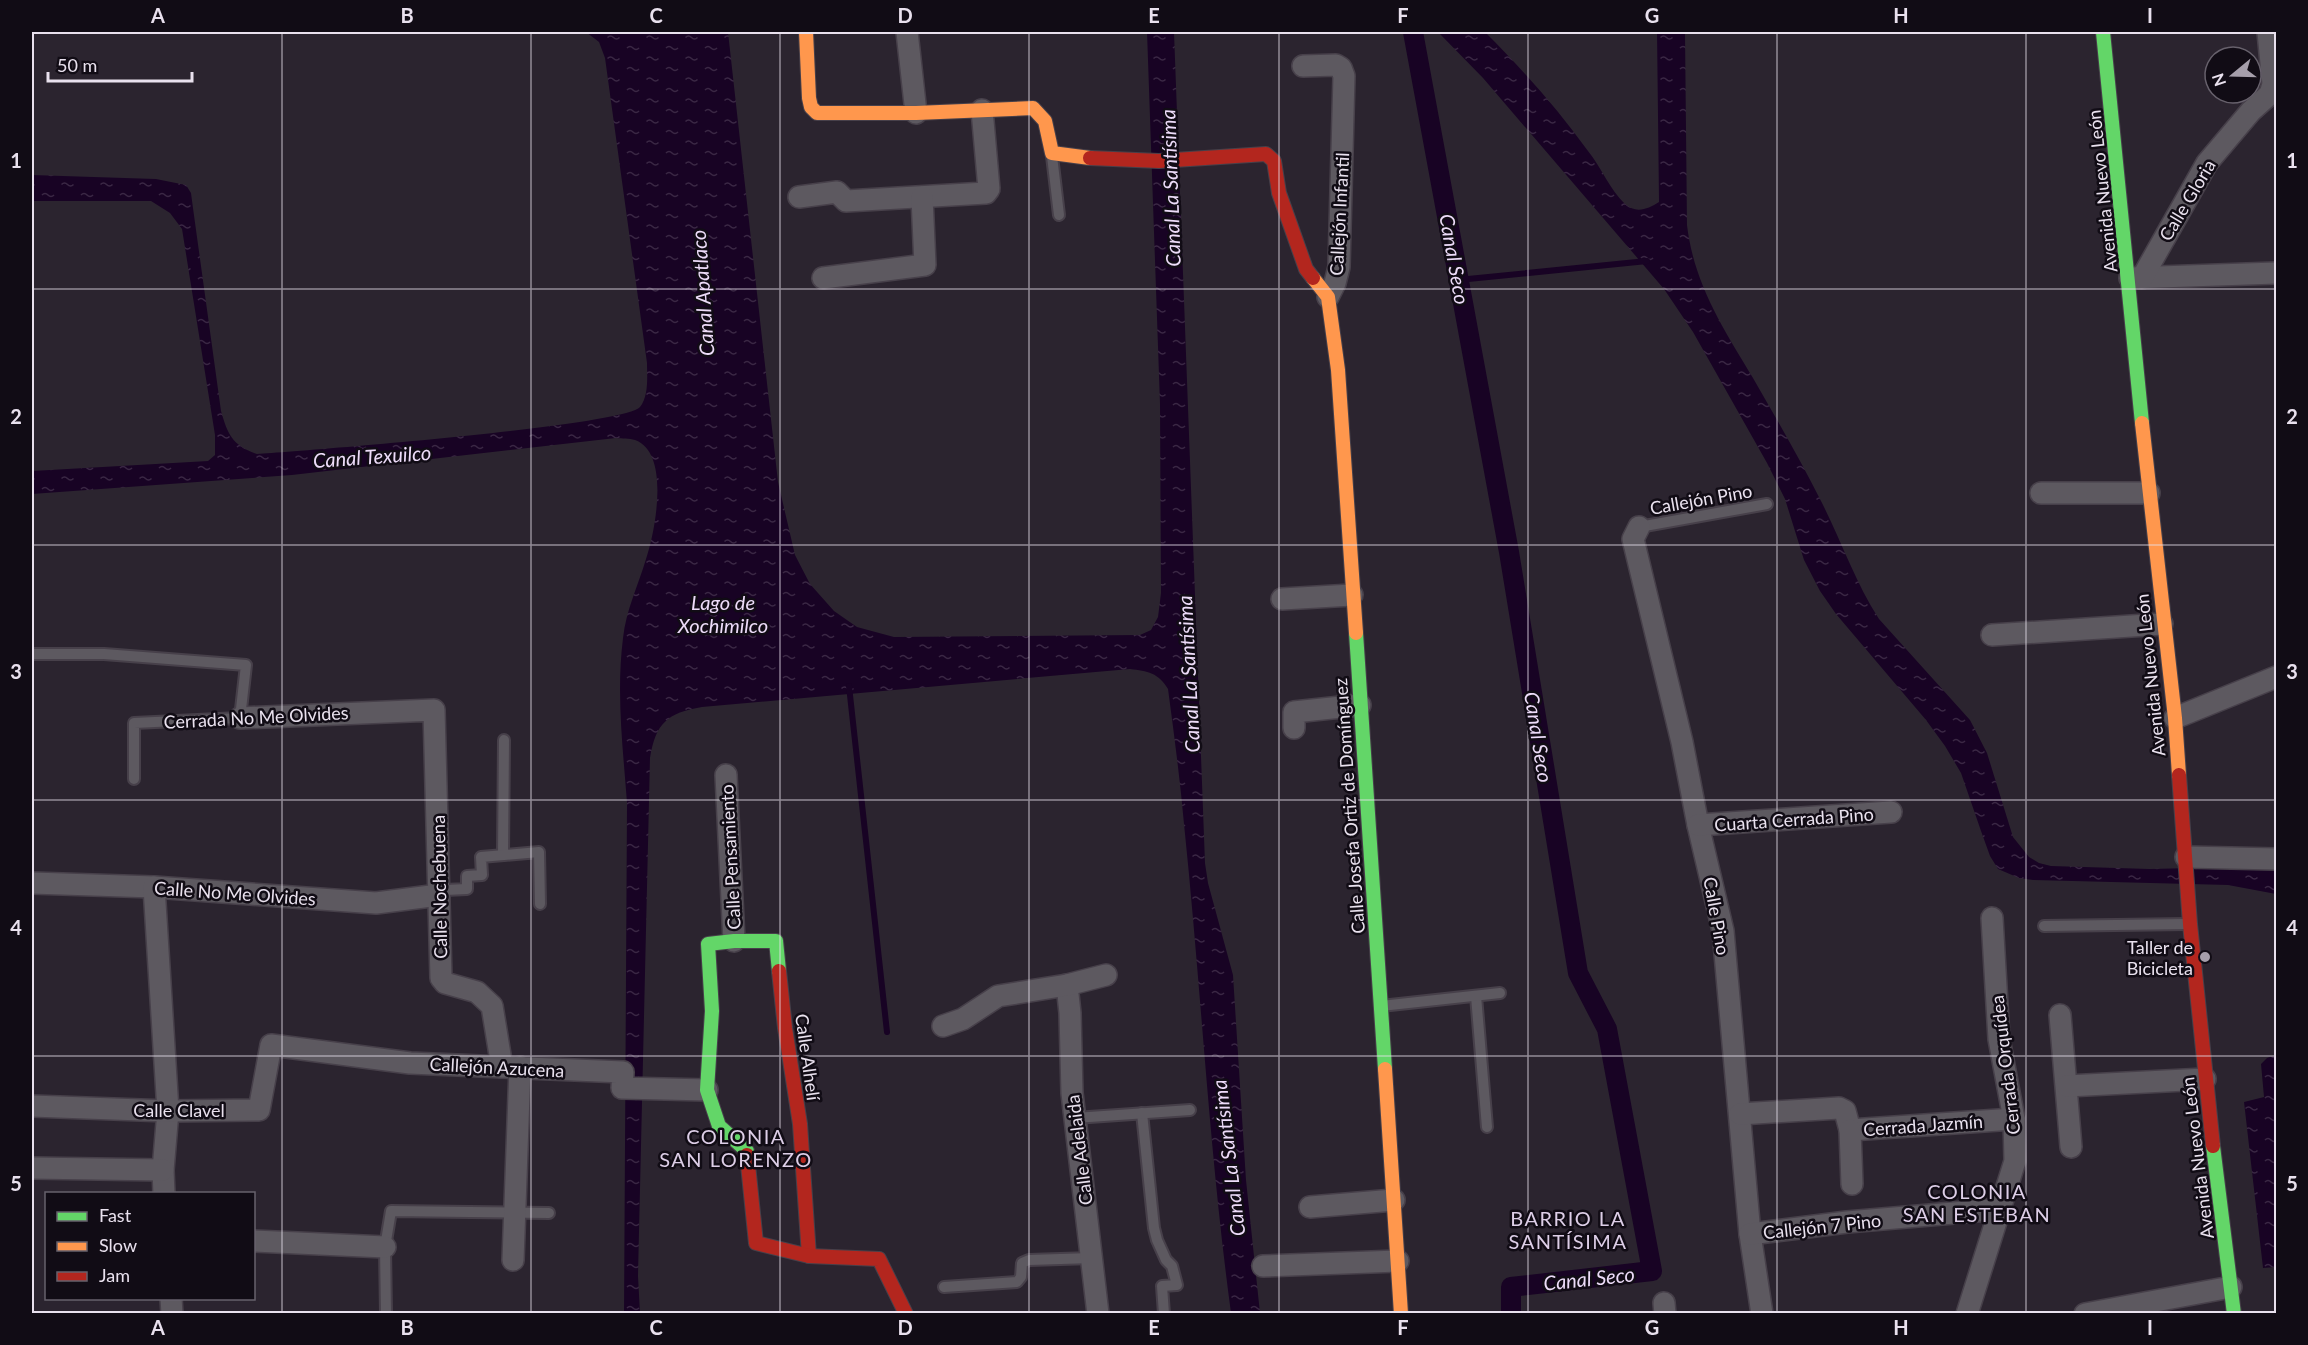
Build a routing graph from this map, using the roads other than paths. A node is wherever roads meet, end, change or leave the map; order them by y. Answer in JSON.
{"nodes":[{"id":1,"x":806,"y":32,"type":"edge"},
{"id":2,"x":907,"y":32,"type":"edge"},
{"id":3,"x":2103,"y":32,"type":"edge"},
{"id":4,"x":2268,"y":32,"type":"edge"},
{"id":5,"x":1303,"y":66,"type":"dead end"},
{"id":6,"x":2273,"y":94,"type":"edge"},
{"id":7,"x":982,"y":110,"type":"junction"},
{"id":8,"x":916,"y":113,"type":"junction"},
{"id":9,"x":1052,"y":153,"type":"junction"},
{"id":10,"x":799,"y":197,"type":"dead end"},
{"id":11,"x":921,"y":198,"type":"junction"},
{"id":12,"x":1059,"y":215,"type":"dead end"},
{"id":13,"x":2277,"y":273,"type":"edge"},
{"id":14,"x":823,"y":278,"type":"dead end"},
{"id":15,"x":2136,"y":278,"type":"junction"},
{"id":16,"x":1328,"y":297,"type":"junction"},
{"id":17,"x":2041,"y":493,"type":"dead end"},
{"id":18,"x":2149,"y":493,"type":"junction"},
{"id":19,"x":1767,"y":504,"type":"dead end"},
{"id":20,"x":1639,"y":527,"type":"joint"},
{"id":21,"x":1352,"y":595,"type":"junction"},
{"id":22,"x":1282,"y":599,"type":"dead end"},
{"id":23,"x":2162,"y":624,"type":"junction"},
{"id":24,"x":1992,"y":635,"type":"dead end"},
{"id":25,"x":32,"y":654,"type":"edge"},
{"id":26,"x":2277,"y":677,"type":"edge"},
{"id":27,"x":1360,"y":705,"type":"junction"},
{"id":28,"x":434,"y":710,"type":"joint"},
{"id":29,"x":240,"y":718,"type":"junction"},
{"id":30,"x":2175,"y":718,"type":"junction"},
{"id":31,"x":1294,"y":728,"type":"dead end"},
{"id":32,"x":504,"y":740,"type":"dead end"},
{"id":33,"x":726,"y":775,"type":"dead end"},
{"id":34,"x":134,"y":779,"type":"dead end"},
{"id":35,"x":1891,"y":812,"type":"dead end"},
{"id":36,"x":1698,"y":825,"type":"junction"},
{"id":37,"x":503,"y":855,"type":"junction"},
{"id":38,"x":2186,"y":859,"type":"junction"},
{"id":39,"x":2277,"y":859,"type":"edge"},
{"id":40,"x":32,"y":883,"type":"edge"},
{"id":41,"x":154,"y":887,"type":"junction"},
{"id":42,"x":439,"y":895,"type":"junction"},
{"id":43,"x":540,"y":904,"type":"dead end"},
{"id":44,"x":1992,"y":918,"type":"dead end"},
{"id":45,"x":2190,"y":924,"type":"junction"},
{"id":46,"x":2044,"y":926,"type":"dead end"},
{"id":47,"x":734,"y":941,"type":"junction"},
{"id":48,"x":1106,"y":975,"type":"dead end"},
{"id":49,"x":1067,"y":985,"type":"junction"},
{"id":50,"x":1500,"y":993,"type":"dead end"},
{"id":51,"x":1476,"y":996,"type":"junction"},
{"id":52,"x":1381,"y":1006,"type":"junction"},
{"id":53,"x":2060,"y":1015,"type":"dead end"},
{"id":54,"x":943,"y":1026,"type":"dead end"},
{"id":55,"x":271,"y":1045,"type":"joint"},
{"id":56,"x":511,"y":1067,"type":"junction"},
{"id":57,"x":2205,"y":1079,"type":"junction"},
{"id":58,"x":2067,"y":1086,"type":"junction"},
{"id":59,"x":707,"y":1090,"type":"junction"},
{"id":60,"x":32,"y":1106,"type":"edge"},
{"id":61,"x":1190,"y":1110,"type":"dead end"},
{"id":62,"x":168,"y":1111,"type":"junction"},
{"id":63,"x":1142,"y":1113,"type":"junction"},
{"id":64,"x":1740,"y":1114,"type":"junction"},
{"id":65,"x":1075,"y":1118,"type":"junction"},
{"id":66,"x":2014,"y":1119,"type":"junction"},
{"id":67,"x":1487,"y":1127,"type":"dead end"},
{"id":68,"x":1850,"y":1130,"type":"junction"},
{"id":69,"x":2071,"y":1147,"type":"dead end"},
{"id":70,"x":32,"y":1168,"type":"edge"},
{"id":71,"x":163,"y":1170,"type":"junction"},
{"id":72,"x":1852,"y":1184,"type":"dead end"},
{"id":73,"x":164,"y":1192,"type":"edge"},
{"id":74,"x":1394,"y":1200,"type":"junction"},
{"id":75,"x":1310,"y":1207,"type":"dead end"},
{"id":76,"x":2001,"y":1209,"type":"junction"},
{"id":77,"x":514,"y":1212,"type":"junction"},
{"id":78,"x":549,"y":1213,"type":"dead end"},
{"id":79,"x":1750,"y":1234,"type":"junction"},
{"id":80,"x":255,"y":1241,"type":"edge"},
{"id":81,"x":385,"y":1247,"type":"junction"},
{"id":82,"x":809,"y":1256,"type":"junction"},
{"id":83,"x":1092,"y":1258,"type":"junction"},
{"id":84,"x":513,"y":1260,"type":"dead end"},
{"id":85,"x":1398,"y":1261,"type":"junction"},
{"id":86,"x":1263,"y":1266,"type":"dead end"},
{"id":87,"x":944,"y":1287,"type":"dead end"},
{"id":88,"x":2231,"y":1287,"type":"junction"},
{"id":89,"x":386,"y":1314,"type":"edge"},
{"id":90,"x":906,"y":1314,"type":"edge"},
{"id":91,"x":1098,"y":1314,"type":"edge"},
{"id":92,"x":1164,"y":1314,"type":"edge"},
{"id":93,"x":1401,"y":1314,"type":"edge"},
{"id":94,"x":1762,"y":1314,"type":"edge"},
{"id":95,"x":1967,"y":1314,"type":"edge"},
{"id":96,"x":2085,"y":1314,"type":"edge"},
{"id":97,"x":2234,"y":1314,"type":"edge"}],
"edges":[{"from":1,"to":8,"type":"street"},
{"from":2,"to":8,"type":"street"},
{"from":3,"to":15,"type":"street","name":"Avenida Nuevo León"},
{"from":4,"to":6,"type":"street","name":"Calle Gloria"},
{"from":5,"to":16,"type":"street","name":"Callejón Infantil"},
{"from":6,"to":15,"type":"street","name":"Calle Gloria"},
{"from":7,"to":8,"type":"street"},
{"from":7,"to":9,"type":"street"},
{"from":7,"to":11,"type":"street"},
{"from":9,"to":12,"type":"lane"},
{"from":9,"to":16,"type":"street","name":"Callejón Infantil"},
{"from":10,"to":11,"type":"street"},
{"from":11,"to":14,"type":"street"},
{"from":13,"to":15,"type":"street"},
{"from":15,"to":18,"type":"street","name":"Avenida Nuevo León"},
{"from":16,"to":21,"type":"street","name":"Calle Josefa Ortiz de Domínguez"},
{"from":17,"to":18,"type":"street"},
{"from":18,"to":23,"type":"street","name":"Avenida Nuevo León"},
{"from":19,"to":20,"type":"lane","name":"Callejón Pino"},
{"from":20,"to":36,"type":"street","name":"Calle Pino"},
{"from":21,"to":22,"type":"street"},
{"from":21,"to":27,"type":"street","name":"Calle Josefa Ortiz de Domínguez"},
{"from":23,"to":24,"type":"street"},
{"from":23,"to":30,"type":"street","name":"Avenida Nuevo León"},
{"from":25,"to":29,"type":"lane"},
{"from":26,"to":30,"type":"street"},
{"from":27,"to":31,"type":"street"},
{"from":27,"to":52,"type":"street","name":"Calle Josefa Ortiz de Domínguez"},
{"from":28,"to":29,"type":"street","name":"Cerrada No Me Olvides"},
{"from":28,"to":42,"type":"street","name":"Calle Nochebuena"},
{"from":29,"to":34,"type":"lane","name":"Cerrada No Me Olvides"},
{"from":30,"to":38,"type":"street","name":"Avenida Nuevo León"},
{"from":32,"to":37,"type":"lane"},
{"from":33,"to":47,"type":"street","name":"Calle Pensamiento"},
{"from":35,"to":36,"type":"street","name":"Cuarta Cerrada Pino"},
{"from":36,"to":64,"type":"street","name":"Calle Pino"},
{"from":37,"to":42,"type":"lane"},
{"from":37,"to":43,"type":"lane"},
{"from":38,"to":39,"type":"street"},
{"from":38,"to":45,"type":"street","name":"Avenida Nuevo León"},
{"from":40,"to":41,"type":"street","name":"Calle No Me Olvides"},
{"from":41,"to":42,"type":"street","name":"Calle No Me Olvides"},
{"from":41,"to":62,"type":"street"},
{"from":42,"to":56,"type":"street","name":"Calle Nochebuena"},
{"from":44,"to":66,"type":"street","name":"Cerrada Orquídea"},
{"from":45,"to":46,"type":"lane"},
{"from":45,"to":57,"type":"street","name":"Avenida Nuevo León"},
{"from":47,"to":59,"type":"street","name":"Calle Pensamiento"},
{"from":47,"to":82,"type":"street","name":"Calle Alhelí"},
{"from":48,"to":49,"type":"street"},
{"from":49,"to":54,"type":"street"},
{"from":49,"to":65,"type":"street","name":"Calle Adelaida"},
{"from":50,"to":51,"type":"lane"},
{"from":51,"to":52,"type":"lane"},
{"from":51,"to":67,"type":"lane"},
{"from":52,"to":74,"type":"street","name":"Calle Josefa Ortiz de Domínguez"},
{"from":53,"to":58,"type":"street"},
{"from":55,"to":56,"type":"street","name":"Callejón Azucena"},
{"from":55,"to":62,"type":"street","name":"Calle Clavel"},
{"from":56,"to":59,"type":"street","name":"Callejón Azucena"},
{"from":56,"to":77,"type":"street"},
{"from":57,"to":58,"type":"street"},
{"from":57,"to":88,"type":"street","name":"Avenida Nuevo León"},
{"from":58,"to":69,"type":"street"},
{"from":59,"to":82,"type":"street","name":"Calle Pensamiento"},
{"from":60,"to":62,"type":"street","name":"Calle Clavel"},
{"from":61,"to":63,"type":"lane"},
{"from":62,"to":71,"type":"street"},
{"from":63,"to":65,"type":"lane"},
{"from":63,"to":92,"type":"lane"},
{"from":64,"to":68,"type":"street","name":"Cerrada Jazmín"},
{"from":64,"to":79,"type":"street","name":"Calle Pino"},
{"from":65,"to":83,"type":"street","name":"Calle Adelaida"},
{"from":66,"to":68,"type":"street","name":"Cerrada Jazmín"},
{"from":66,"to":76,"type":"street","name":"Cerrada Orquídea"},
{"from":68,"to":72,"type":"street"},
{"from":70,"to":71,"type":"street"},
{"from":71,"to":73,"type":"street"},
{"from":74,"to":75,"type":"street"},
{"from":74,"to":85,"type":"street","name":"Calle Josefa Ortiz de Domínguez"},
{"from":76,"to":79,"type":"street","name":"Callejón 7 Pino"},
{"from":76,"to":95,"type":"street","name":"Cerrada Orquídea"},
{"from":77,"to":78,"type":"lane"},
{"from":77,"to":81,"type":"lane"},
{"from":77,"to":84,"type":"street"},
{"from":79,"to":94,"type":"street","name":"Calle Pino"},
{"from":80,"to":81,"type":"street"},
{"from":81,"to":89,"type":"lane"},
{"from":82,"to":90,"type":"street"},
{"from":83,"to":87,"type":"lane"},
{"from":83,"to":91,"type":"street","name":"Calle Adelaida"},
{"from":85,"to":86,"type":"street"},
{"from":85,"to":93,"type":"street","name":"Calle Josefa Ortiz de Domínguez"},
{"from":88,"to":96,"type":"street"},
{"from":88,"to":97,"type":"street","name":"Avenida Nuevo León"}]}
